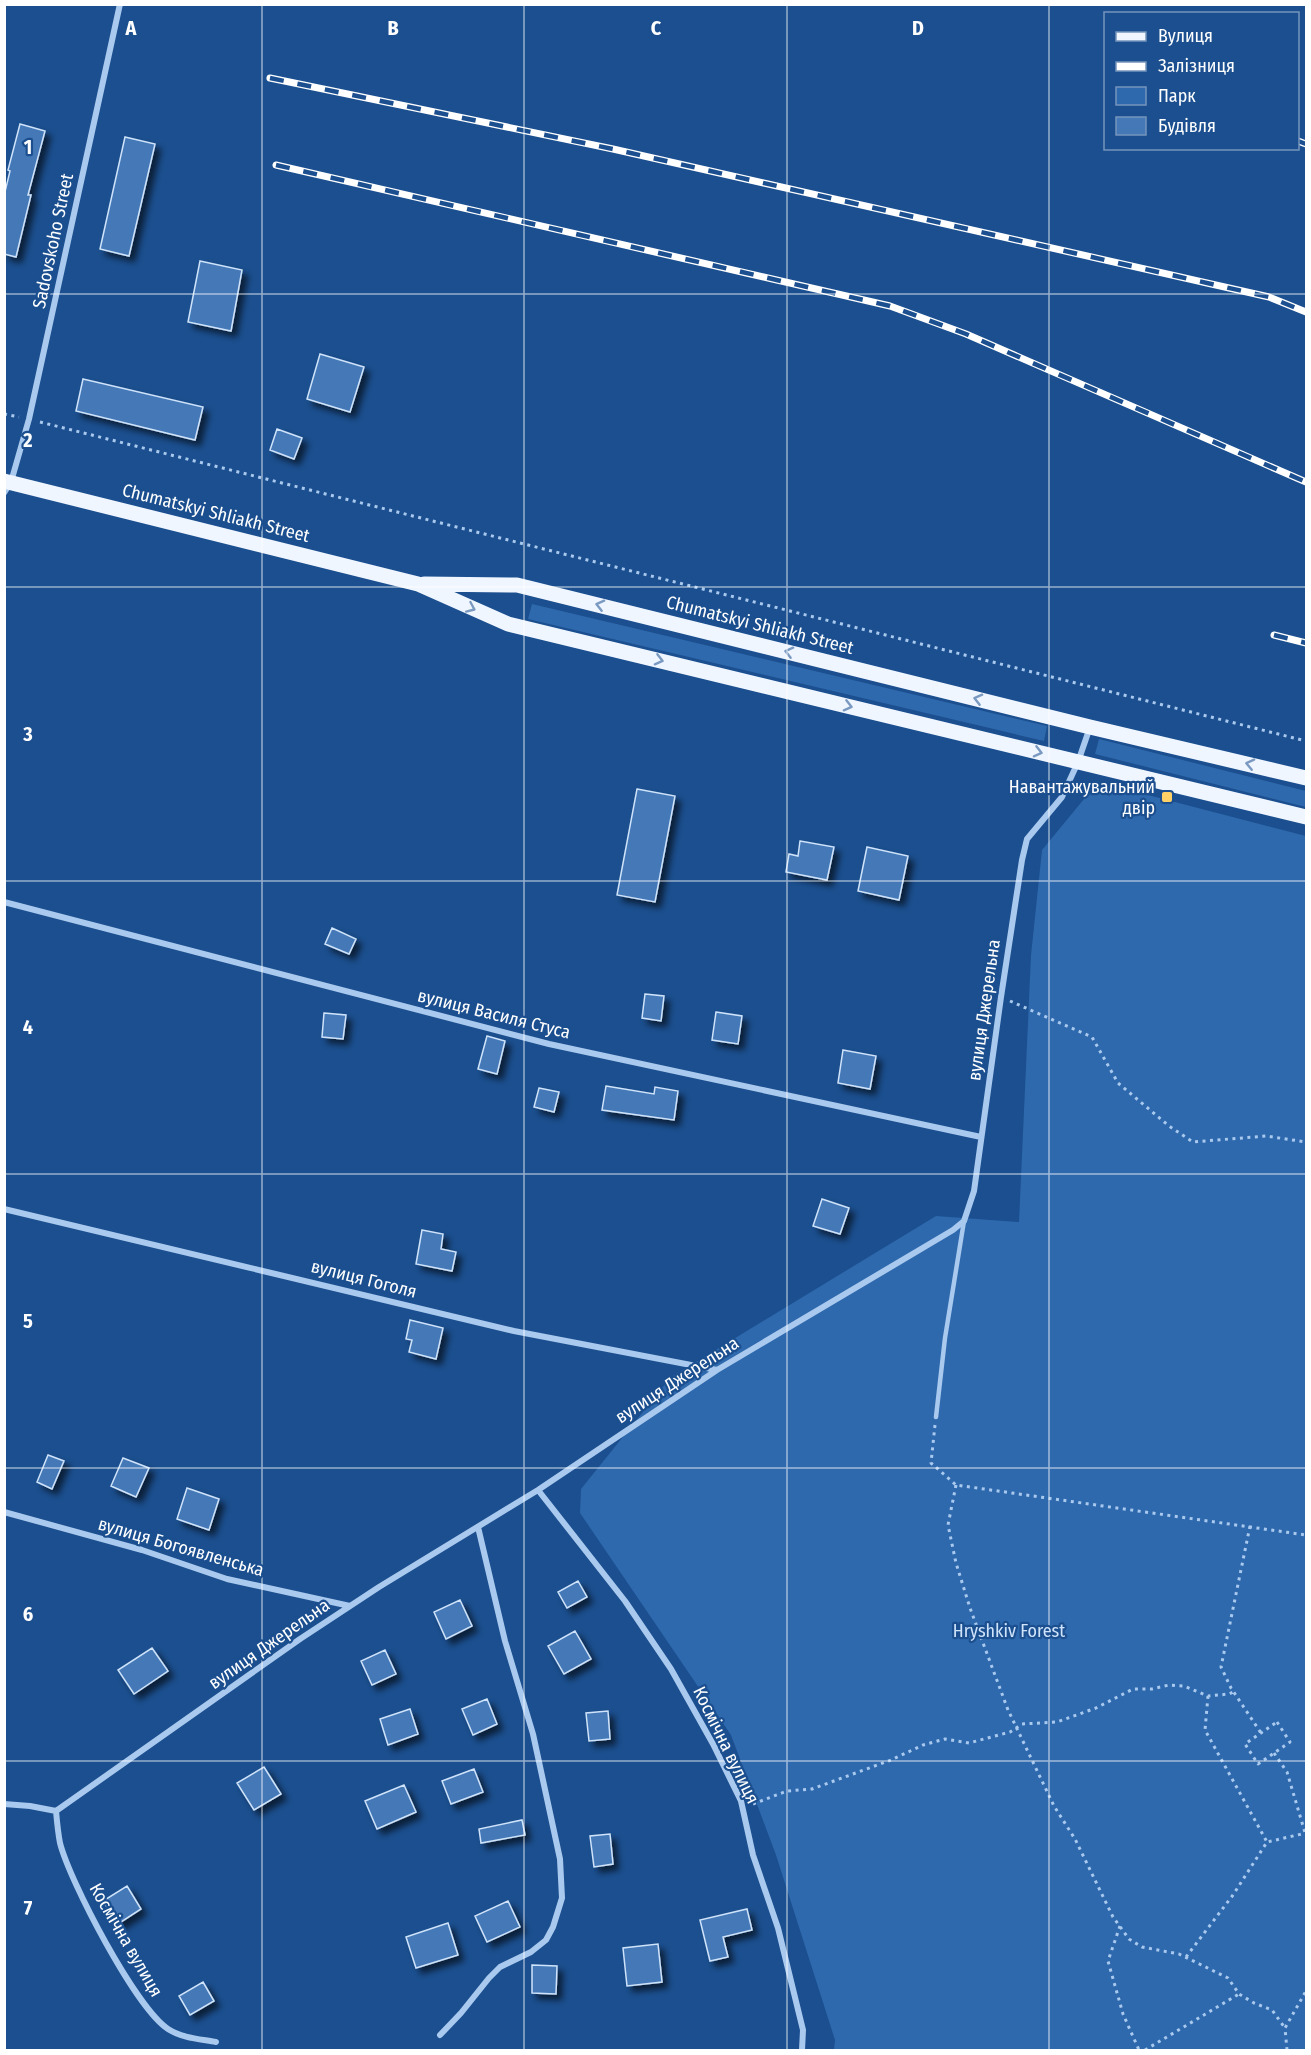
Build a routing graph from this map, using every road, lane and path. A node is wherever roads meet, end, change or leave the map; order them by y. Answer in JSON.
{"nodes":[{"id":1,"x":120,"y":4,"type":"edge"},
{"id":2,"x":4,"y":414,"type":"edge"},
{"id":3,"x":29,"y":419,"type":"junction"},
{"id":4,"x":7,"y":485,"type":"edge"},
{"id":5,"x":418,"y":584,"type":"junction"},
{"id":6,"x":1090,"y":727,"type":"junction"},
{"id":7,"x":1306,"y":741,"type":"edge"},
{"id":8,"x":1078,"y":762,"type":"junction"},
{"id":9,"x":1306,"y":778,"type":"edge"},
{"id":10,"x":1306,"y":817,"type":"edge"},
{"id":11,"x":4,"y":902,"type":"edge"},
{"id":12,"x":1001,"y":997,"type":"junction"},
{"id":13,"x":981,"y":1137,"type":"junction"},
{"id":14,"x":1306,"y":1142,"type":"edge"},
{"id":15,"x":4,"y":1209,"type":"edge"},
{"id":16,"x":964,"y":1221,"type":"junction"},
{"id":17,"x":717,"y":1370,"type":"junction"},
{"id":18,"x":936,"y":1417,"type":"joint"},
{"id":19,"x":956,"y":1485,"type":"junction"},
{"id":20,"x":538,"y":1490,"type":"junction"},
{"id":21,"x":4,"y":1512,"type":"edge"},
{"id":22,"x":1250,"y":1526,"type":"junction"},
{"id":23,"x":478,"y":1527,"type":"junction"},
{"id":24,"x":1306,"y":1535,"type":"edge"},
{"id":25,"x":350,"y":1606,"type":"junction"},
{"id":26,"x":1233,"y":1692,"type":"junction"},
{"id":27,"x":1208,"y":1696,"type":"junction"},
{"id":28,"x":1017,"y":1727,"type":"junction"},
{"id":29,"x":1261,"y":1733,"type":"junction"},
{"id":30,"x":1274,"y":1753,"type":"junction"},
{"id":31,"x":4,"y":1804,"type":"edge"},
{"id":32,"x":743,"y":1808,"type":"junction"},
{"id":33,"x":56,"y":1811,"type":"junction"},
{"id":34,"x":1306,"y":1834,"type":"edge"},
{"id":35,"x":1267,"y":1842,"type":"junction"},
{"id":36,"x":1120,"y":1926,"type":"junction"},
{"id":37,"x":1186,"y":1957,"type":"junction"},
{"id":38,"x":1306,"y":1991,"type":"edge"},
{"id":39,"x":1239,"y":1994,"type":"junction"},
{"id":40,"x":1285,"y":2028,"type":"junction"},
{"id":41,"x":440,"y":2036,"type":"dead end"},
{"id":42,"x":216,"y":2042,"type":"dead end"},
{"id":43,"x":802,"y":2050,"type":"edge"},
{"id":44,"x":1139,"y":2050,"type":"edge"},
{"id":45,"x":1145,"y":2050,"type":"edge"},
{"id":46,"x":1287,"y":2050,"type":"edge"}],
"edges":[{"from":1,"to":3,"type":"street","name":"Sadovskoho Street"},
{"from":2,"to":3,"type":"path"},
{"from":3,"to":4,"type":"street","name":"Sadovskoho Street"},
{"from":3,"to":7,"type":"path"},
{"from":4,"to":5,"type":"main road","name":"Chumatskyi Shliakh Street"},
{"from":6,"to":5,"type":"main road","name":"Chumatskyi Shliakh Street","one_way":true},
{"from":5,"to":8,"type":"main road","name":"Chumatskyi Shliakh Street","one_way":true},
{"from":6,"to":8,"type":"street"},
{"from":9,"to":6,"type":"main road","name":"Chumatskyi Shliakh Street","one_way":true},
{"from":8,"to":10,"type":"main road","name":"Chumatskyi Shliakh Street"},
{"from":8,"to":12,"type":"street","name":"вулиця Джерельна"},
{"from":11,"to":13,"type":"street","name":"вулиця Василя Стуса"},
{"from":12,"to":13,"type":"street","name":"вулиця Джерельна"},
{"from":12,"to":14,"type":"path"},
{"from":13,"to":16,"type":"street","name":"вулиця Джерельна"},
{"from":15,"to":17,"type":"street","name":"вулиця Гоголя"},
{"from":16,"to":17,"type":"street","name":"вулиця Джерельна"},
{"from":16,"to":18,"type":"lane"},
{"from":17,"to":20,"type":"street","name":"вулиця Джерельна"},
{"from":18,"to":19,"type":"path"},
{"from":19,"to":22,"type":"path"},
{"from":19,"to":28,"type":"path"},
{"from":20,"to":23,"type":"street","name":"вулиця Джерельна"},
{"from":20,"to":32,"type":"street","name":"Космічна вулиця"},
{"from":21,"to":25,"type":"street","name":"вулиця Богоявленська"},
{"from":22,"to":24,"type":"path"},
{"from":22,"to":26,"type":"path"},
{"from":23,"to":25,"type":"street","name":"вулиця Джерельна"},
{"from":23,"to":41,"type":"street"},
{"from":25,"to":33,"type":"street","name":"вулиця Джерельна"},
{"from":26,"to":27,"type":"path"},
{"from":26,"to":29,"type":"path"},
{"from":27,"to":28,"type":"path"},
{"from":27,"to":35,"type":"path"},
{"from":28,"to":32,"type":"path"},
{"from":28,"to":36,"type":"path"},
{"from":29,"to":30,"type":"path"},
{"from":29,"to":30,"type":"path"},
{"from":30,"to":34,"type":"path"},
{"from":31,"to":33,"type":"street"},
{"from":32,"to":43,"type":"street","name":"Космічна вулиця"},
{"from":33,"to":42,"type":"street","name":"Космічна вулиця"},
{"from":34,"to":35,"type":"path"},
{"from":35,"to":37,"type":"path"},
{"from":36,"to":37,"type":"path"},
{"from":36,"to":44,"type":"path"},
{"from":37,"to":39,"type":"path"},
{"from":38,"to":40,"type":"path"},
{"from":39,"to":40,"type":"path"},
{"from":39,"to":45,"type":"path"},
{"from":40,"to":46,"type":"path"}]}
